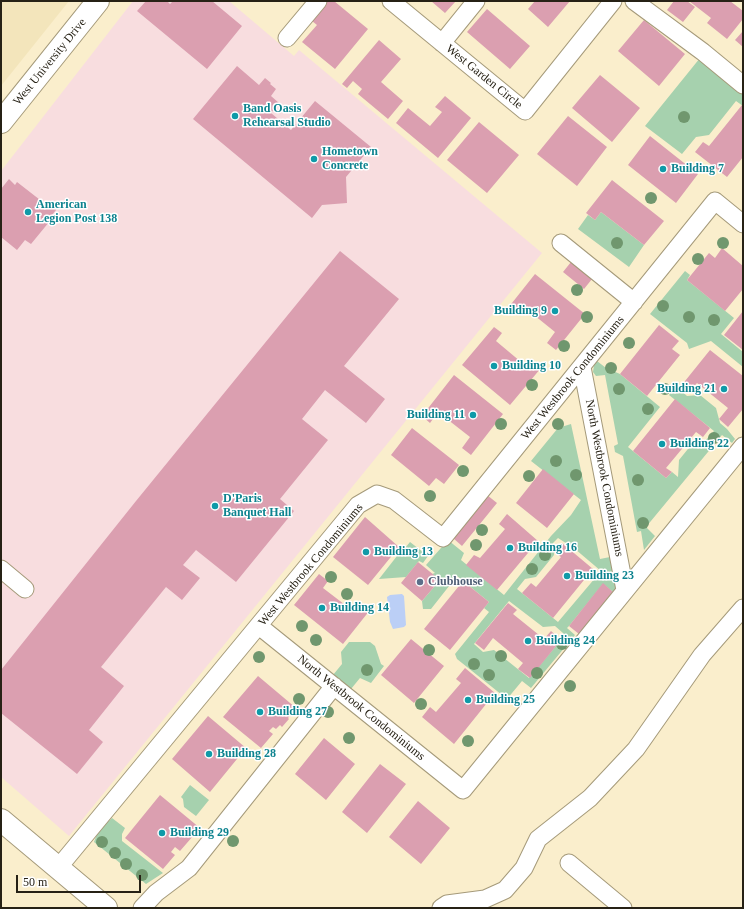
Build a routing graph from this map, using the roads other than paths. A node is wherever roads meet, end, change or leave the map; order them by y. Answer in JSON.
{"nodes":[{"id":1,"x":98,"y":1,"type":"edge"},
{"id":2,"x":318,"y":1,"type":"edge"},
{"id":3,"x":391,"y":1,"type":"edge"},
{"id":4,"x":476,"y":1,"type":"edge"},
{"id":5,"x":613,"y":1,"type":"edge"},
{"id":6,"x":634,"y":1,"type":"edge"},
{"id":7,"x":287,"y":38,"type":"dead end"},
{"id":8,"x":442,"y":43,"type":"junction"},
{"id":9,"x":743,"y":86,"type":"edge"},
{"id":10,"x":1,"y":122,"type":"edge"},
{"id":11,"x":743,"y":224,"type":"edge"},
{"id":12,"x":561,"y":243,"type":"dead end"},
{"id":13,"x":634,"y":302,"type":"junction"},
{"id":14,"x":582,"y":367,"type":"junction"},
{"id":15,"x":743,"y":446,"type":"edge"},
{"id":16,"x":1,"y":569,"type":"edge"},
{"id":17,"x":25,"y":589,"type":"dead end"},
{"id":18,"x":625,"y":590,"type":"junction"},
{"id":19,"x":743,"y":608,"type":"edge"},
{"id":20,"x":259,"y":626,"type":"junction"},
{"id":21,"x":334,"y":686,"type":"junction"},
{"id":22,"x":1,"y":820,"type":"edge"},
{"id":23,"x":569,"y":863,"type":"dead end"},
{"id":24,"x":58,"y":868,"type":"junction"},
{"id":25,"x":106,"y":908,"type":"edge"},
{"id":26,"x":142,"y":908,"type":"edge"},
{"id":27,"x":441,"y":908,"type":"edge"},
{"id":28,"x":623,"y":908,"type":"edge"}],
"edges":[{"from":1,"to":10,"type":"main road","name":"West University Drive"},
{"from":2,"to":7,"type":"street"},
{"from":3,"to":8,"type":"street","name":"West Garden Circle"},
{"from":4,"to":8,"type":"street"},
{"from":5,"to":8,"type":"street","name":"West Garden Circle"},
{"from":6,"to":9,"type":"street"},
{"from":11,"to":13,"type":"street","name":"West Westbrook Condominiums"},
{"from":12,"to":13,"type":"street"},
{"from":13,"to":14,"type":"street","name":"West Westbrook Condominiums"},
{"from":14,"to":18,"type":"street","name":"North Westbrook Condominiums"},
{"from":14,"to":20,"type":"street","name":"West Westbrook Condominiums"},
{"from":15,"to":18,"type":"street"},
{"from":16,"to":17,"type":"street"},
{"from":18,"to":21,"type":"street","name":"North Westbrook Condominiums"},
{"from":19,"to":27,"type":"street"},
{"from":20,"to":21,"type":"street","name":"North Westbrook Condominiums"},
{"from":20,"to":24,"type":"street","name":"West Westbrook Condominiums"},
{"from":21,"to":26,"type":"street"},
{"from":22,"to":24,"type":"main road"},
{"from":23,"to":28,"type":"street"},
{"from":24,"to":25,"type":"main road"}]}
